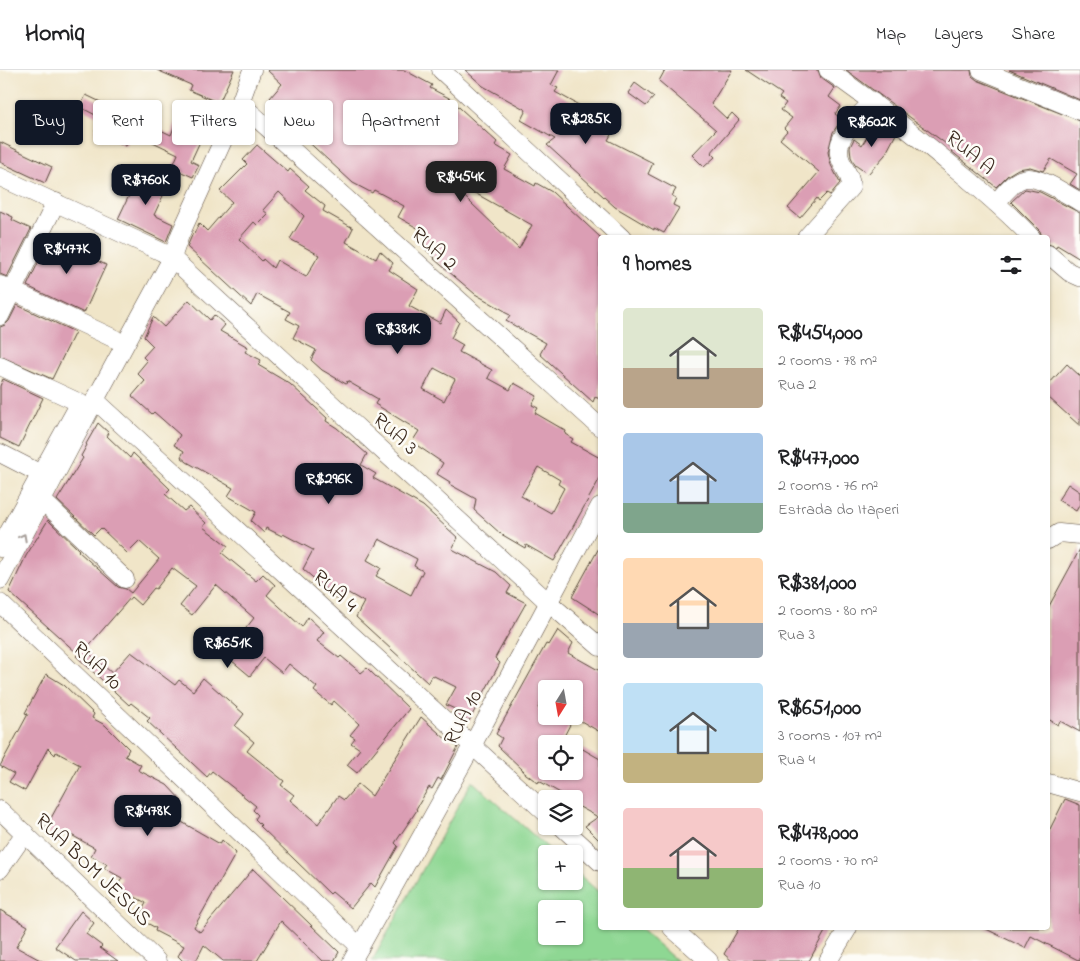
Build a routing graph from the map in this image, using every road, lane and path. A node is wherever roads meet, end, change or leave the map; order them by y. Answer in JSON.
{"nodes":[{"id":1,"x":252,"y":70,"type":"edge"},
{"id":2,"x":441,"y":70,"type":"edge"},
{"id":3,"x":828,"y":70,"type":"edge"},
{"id":4,"x":981,"y":70,"type":"edge"},
{"id":5,"x":241,"y":100,"type":"edge"},
{"id":6,"x":874,"y":102,"type":"junction"},
{"id":7,"x":1080,"y":111,"type":"edge"},
{"id":8,"x":255,"y":116,"type":"edge"},
{"id":9,"x":221,"y":145,"type":"edge"},
{"id":10,"x":0,"y":177,"type":"edge"},
{"id":11,"x":56,"y":202,"type":"junction"},
{"id":12,"x":1080,"y":202,"type":"edge"},
{"id":13,"x":996,"y":203,"type":"junction"},
{"id":14,"x":619,"y":235,"type":"edge"},
{"id":15,"x":809,"y":235,"type":"edge"},
{"id":16,"x":1029,"y":235,"type":"edge"},
{"id":17,"x":167,"y":255,"type":"junction"},
{"id":18,"x":1050,"y":256,"type":"edge"},
{"id":19,"x":1080,"y":276,"type":"edge"},
{"id":20,"x":6,"y":288,"type":"edge"},
{"id":21,"x":0,"y":316,"type":"edge"},
{"id":22,"x":114,"y":339,"type":"junction"},
{"id":23,"x":0,"y":366,"type":"edge"},
{"id":24,"x":87,"y":401,"type":"junction"},
{"id":25,"x":598,"y":425,"type":"edge"},
{"id":26,"x":0,"y":453,"type":"edge"},
{"id":27,"x":41,"y":474,"type":"junction"},
{"id":28,"x":42,"y":500,"type":"junction"},
{"id":29,"x":598,"y":510,"type":"edge"},
{"id":30,"x":1080,"y":535,"type":"edge"},
{"id":31,"x":1050,"y":539,"type":"edge"},
{"id":32,"x":0,"y":548,"type":"edge"},
{"id":33,"x":125,"y":579,"type":"dead end"},
{"id":34,"x":0,"y":580,"type":"edge"},
{"id":35,"x":548,"y":602,"type":"junction"},
{"id":36,"x":0,"y":603,"type":"edge"},
{"id":37,"x":598,"y":645,"type":"edge"},
{"id":38,"x":472,"y":746,"type":"junction"},
{"id":39,"x":1050,"y":784,"type":"edge"},
{"id":40,"x":1080,"y":792,"type":"edge"},
{"id":41,"x":538,"y":806,"type":"edge"},
{"id":42,"x":0,"y":810,"type":"edge"},
{"id":43,"x":25,"y":833,"type":"junction"},
{"id":44,"x":571,"y":835,"type":"edge"},
{"id":45,"x":598,"y":860,"type":"edge"},
{"id":46,"x":0,"y":869,"type":"edge"},
{"id":47,"x":674,"y":930,"type":"edge"},
{"id":48,"x":847,"y":930,"type":"edge"},
{"id":49,"x":356,"y":954,"type":"edge"},
{"id":50,"x":157,"y":961,"type":"edge"},
{"id":51,"x":709,"y":961,"type":"edge"},
{"id":52,"x":828,"y":961,"type":"edge"}],
"edges":[{"from":1,"to":5,"type":"street"},
{"from":2,"to":14,"type":"street"},
{"from":3,"to":6,"type":"street","name":"RUA A"},
{"from":4,"to":7,"type":"street"},
{"from":6,"to":13,"type":"street","name":"RUA A"},
{"from":6,"to":15,"type":"street"},
{"from":8,"to":25,"type":"street","name":"RUA 2"},
{"from":9,"to":17,"type":"street"},
{"from":10,"to":11,"type":"street","name":"RUA 3"},
{"from":11,"to":17,"type":"street","name":"RUA 3"},
{"from":11,"to":20,"type":"street"},
{"from":12,"to":13,"type":"street"},
{"from":13,"to":16,"type":"street","name":"RUA A"},
{"from":17,"to":22,"type":"street"},
{"from":17,"to":24,"type":"street"},
{"from":17,"to":35,"type":"street","name":"RUA 3"},
{"from":18,"to":19,"type":"street"},
{"from":20,"to":21,"type":"street"},
{"from":20,"to":22,"type":"street"},
{"from":22,"to":24,"type":"street"},
{"from":23,"to":24,"type":"street","name":"RUA 4"},
{"from":24,"to":27,"type":"street"},
{"from":24,"to":28,"type":"street"},
{"from":24,"to":38,"type":"street","name":"RUA 4"},
{"from":26,"to":27,"type":"street"},
{"from":27,"to":32,"type":"street"},
{"from":28,"to":33,"type":"street"},
{"from":34,"to":28,"type":"street","one_way":true},
{"from":29,"to":35,"type":"street","name":"RUA 10"},
{"from":30,"to":31,"type":"street"},
{"from":35,"to":37,"type":"street","name":"RUA 3"},
{"from":35,"to":38,"type":"street","name":"RUA 10"},
{"from":36,"to":49,"type":"street","name":"RUA 10"},
{"from":38,"to":41,"type":"street","name":"RUA 4"},
{"from":38,"to":49,"type":"street","name":"RUA 10"},
{"from":39,"to":40,"type":"street"},
{"from":42,"to":43,"type":"street","name":"RUA BOM JESUS"},
{"from":43,"to":46,"type":"street"},
{"from":43,"to":50,"type":"street","name":"RUA BOM JESUS"},
{"from":44,"to":45,"type":"street"},
{"from":47,"to":51,"type":"street"},
{"from":48,"to":52,"type":"street"}]}
